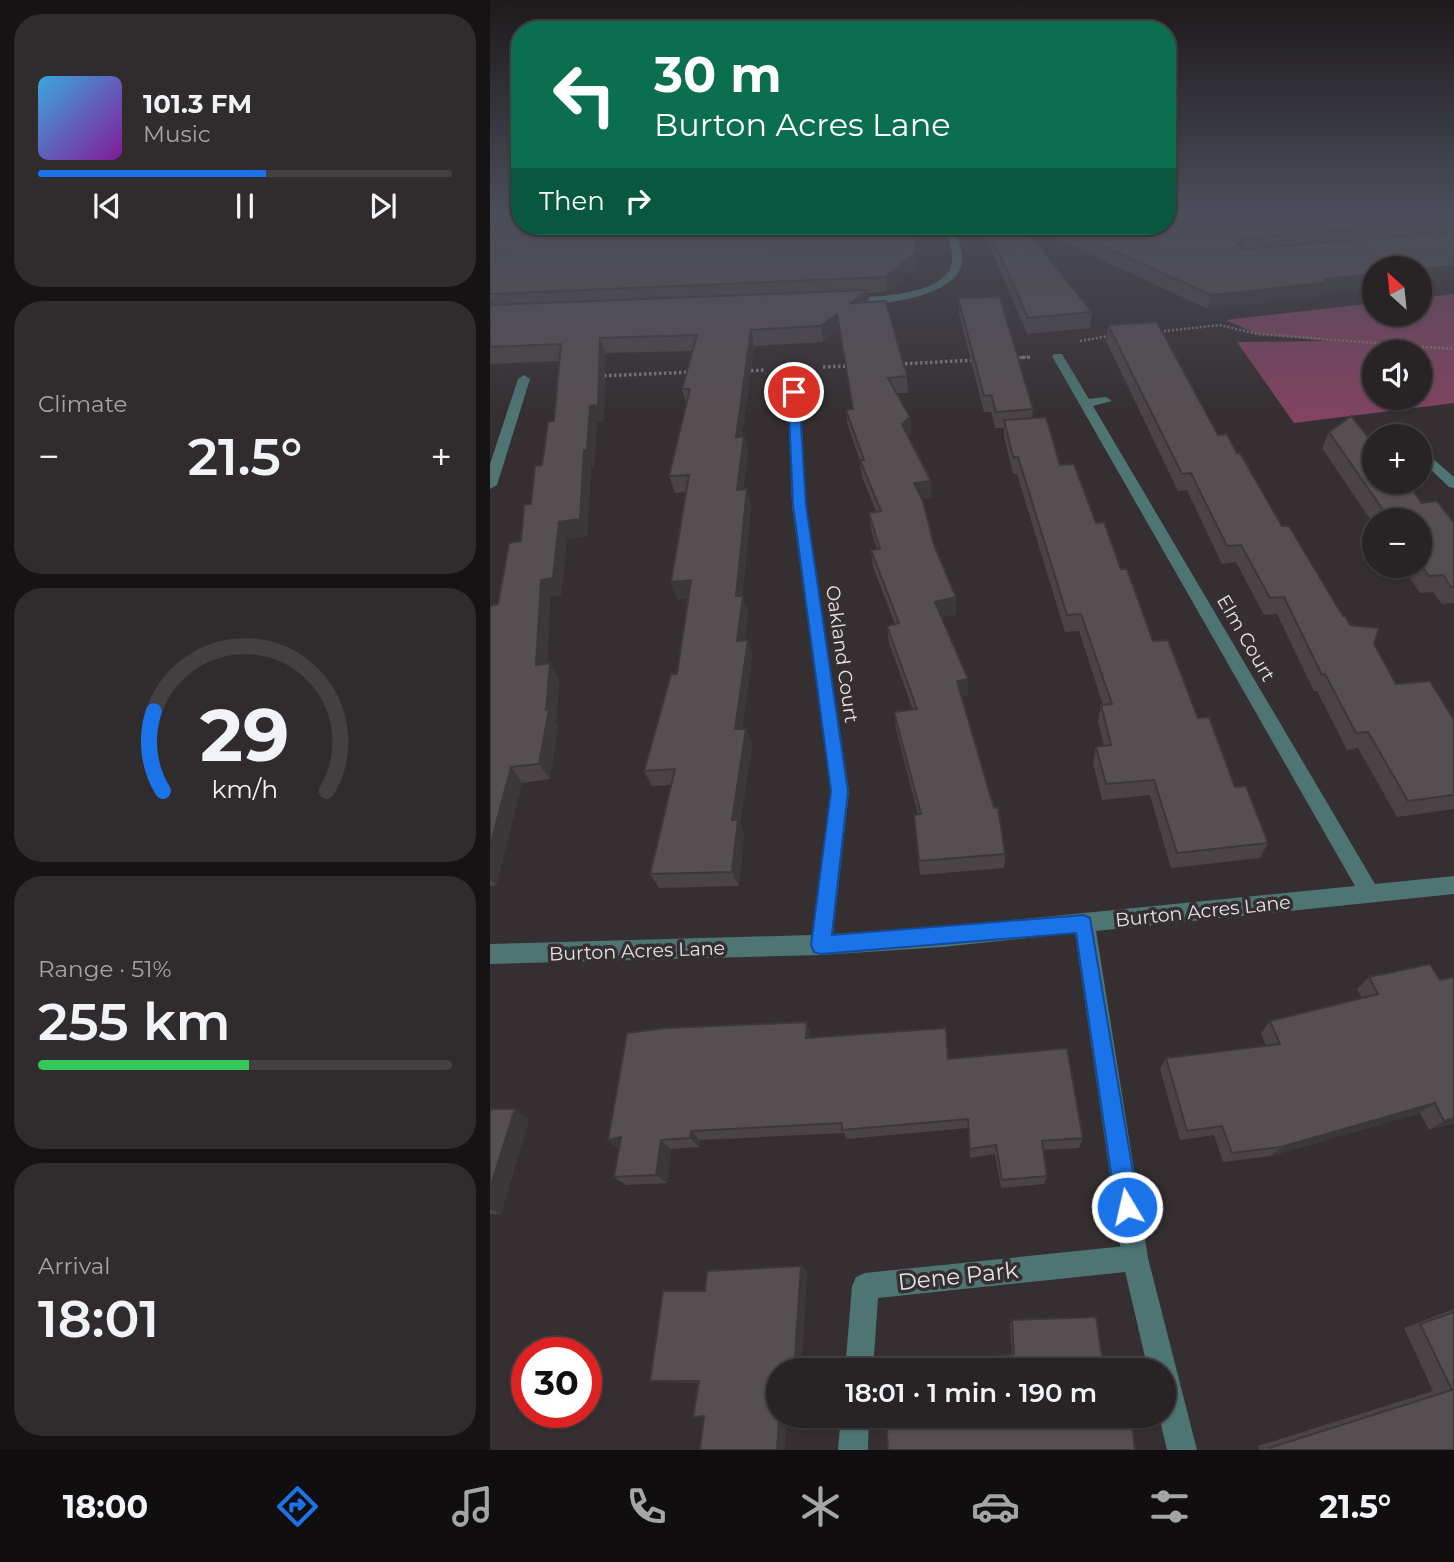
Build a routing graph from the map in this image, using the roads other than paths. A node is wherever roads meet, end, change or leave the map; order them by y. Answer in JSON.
{"nodes":[{"id":1,"x":943,"y":280,"type":"edge"},
{"id":2,"x":828,"y":302,"type":"edge"},
{"id":3,"x":1058,"y":356,"type":"road end"},
{"id":4,"x":793,"y":369,"type":"road end"},
{"id":5,"x":524,"y":379,"type":"dead end"},
{"id":6,"x":1106,"y":401,"type":"dead end"},
{"id":7,"x":1086,"y":403,"type":"junction"},
{"id":8,"x":1432,"y":463,"type":"edge"},
{"id":9,"x":1454,"y":484,"type":"edge"},
{"id":10,"x":490,"y":485,"type":"edge"},
{"id":11,"x":1454,"y":885,"type":"edge"},
{"id":12,"x":1370,"y":894,"type":"junction"},
{"id":13,"x":1084,"y":924,"type":"junction"},
{"id":14,"x":821,"y":945,"type":"junction"},
{"id":15,"x":490,"y":954,"type":"edge"},
{"id":16,"x":1135,"y":1258,"type":"junction"},
{"id":17,"x":860,"y":1358,"type":"edge"},
{"id":18,"x":1159,"y":1358,"type":"edge"},
{"id":19,"x":1176,"y":1425,"type":"edge"},
{"id":20,"x":854,"y":1428,"type":"edge"},
{"id":21,"x":852,"y":1450,"type":"edge"},
{"id":22,"x":1182,"y":1450,"type":"edge"}],
"edges":[{"from":1,"to":2,"type":"street"},
{"from":3,"to":7,"type":"street","name":"Elm Court"},
{"from":4,"to":14,"type":"street","name":"Oakland Court"},
{"from":5,"to":10,"type":"street"},
{"from":6,"to":7,"type":"street"},
{"from":7,"to":12,"type":"street","name":"Elm Court"},
{"from":8,"to":9,"type":"street"},
{"from":11,"to":12,"type":"street","name":"Burton Acres Lane"},
{"from":12,"to":13,"type":"street","name":"Burton Acres Lane"},
{"from":13,"to":14,"type":"street","name":"Burton Acres Lane"},
{"from":13,"to":16,"type":"street"},
{"from":14,"to":15,"type":"street","name":"Burton Acres Lane"},
{"from":16,"to":17,"type":"street","name":"Dene Park"},
{"from":16,"to":18,"type":"street"},
{"from":19,"to":22,"type":"street"},
{"from":20,"to":21,"type":"street"}]}
